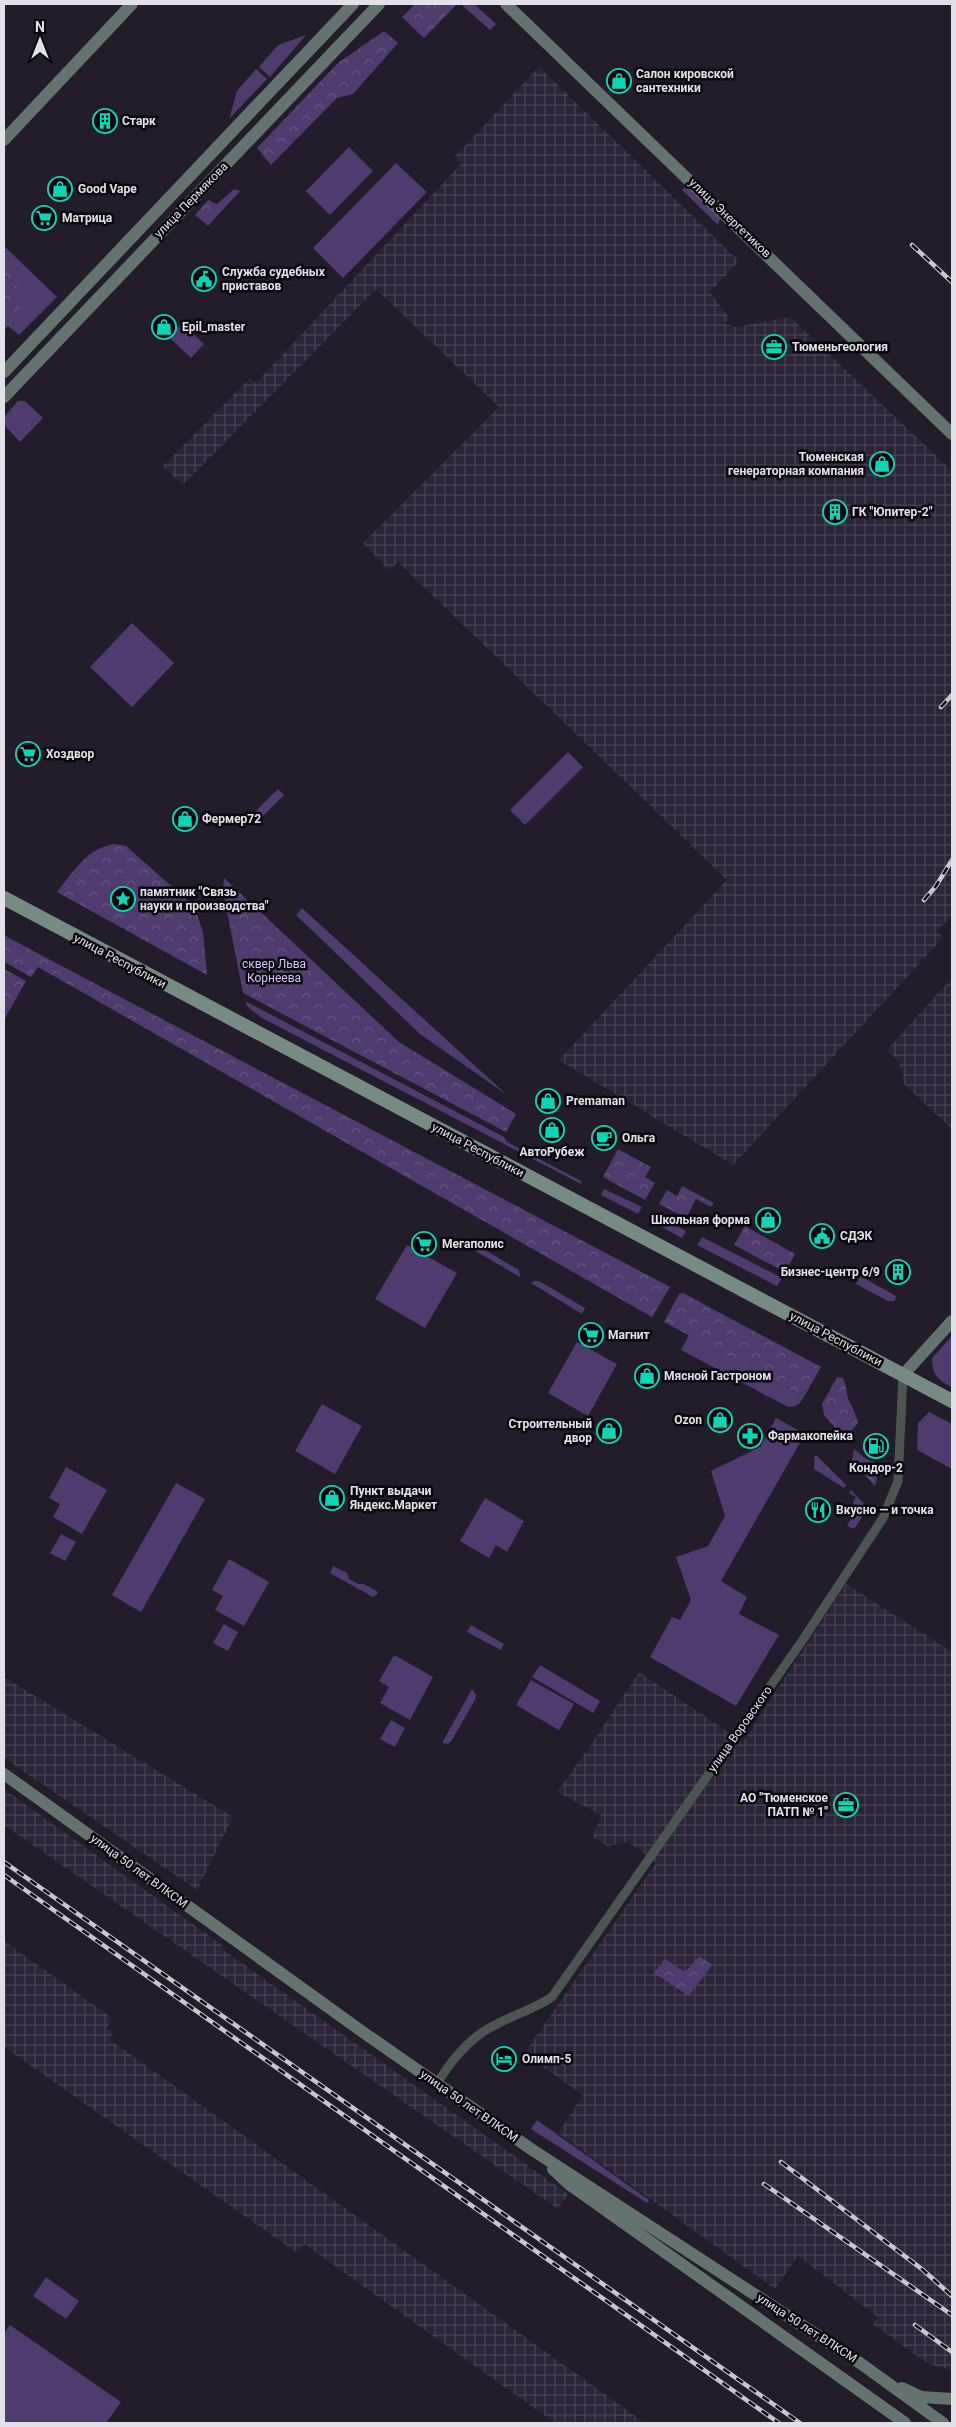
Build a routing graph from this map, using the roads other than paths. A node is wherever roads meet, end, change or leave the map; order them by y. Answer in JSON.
{"nodes":[{"id":1,"x":132,"y":4,"type":"edge"},
{"id":2,"x":353,"y":4,"type":"edge"},
{"id":3,"x":380,"y":4,"type":"edge"},
{"id":4,"x":506,"y":4,"type":"edge"},
{"id":5,"x":4,"y":140,"type":"edge"},
{"id":6,"x":4,"y":372,"type":"edge"},
{"id":7,"x":4,"y":397,"type":"edge"},
{"id":8,"x":952,"y":434,"type":"edge"},
{"id":9,"x":4,"y":898,"type":"edge"},
{"id":10,"x":952,"y":1321,"type":"edge"},
{"id":11,"x":903,"y":1375,"type":"junction"},
{"id":12,"x":952,"y":1401,"type":"edge"},
{"id":13,"x":4,"y":1774,"type":"edge"},
{"id":14,"x":437,"y":2083,"type":"junction"},
{"id":15,"x":531,"y":2149,"type":"junction"},
{"id":16,"x":882,"y":2378,"type":"junction"},
{"id":17,"x":952,"y":2399,"type":"edge"},
{"id":18,"x":904,"y":2423,"type":"edge"},
{"id":19,"x":943,"y":2423,"type":"edge"}],
"edges":[{"from":1,"to":5,"type":"street"},
{"from":2,"to":6,"type":"street","name":"улица Пермякова"},
{"from":3,"to":7,"type":"street","name":"улица Пермякова"},
{"from":4,"to":8,"type":"street","name":"улица Энергетиков"},
{"from":9,"to":11,"type":"main road","name":"улица Республики"},
{"from":10,"to":11,"type":"street"},
{"from":11,"to":12,"type":"main road","name":"улица Республики"},
{"from":11,"to":14,"type":"street","name":"улица Воровского"},
{"from":13,"to":14,"type":"street","name":"улица 50 лет ВЛКСМ"},
{"from":14,"to":15,"type":"street","name":"улица 50 лет ВЛКСМ"},
{"from":15,"to":16,"type":"street","name":"улица 50 лет ВЛКСМ"},
{"from":15,"to":18,"type":"street"},
{"from":16,"to":17,"type":"street"},
{"from":16,"to":19,"type":"street","name":"улица 50 лет ВЛКСМ"}]}
